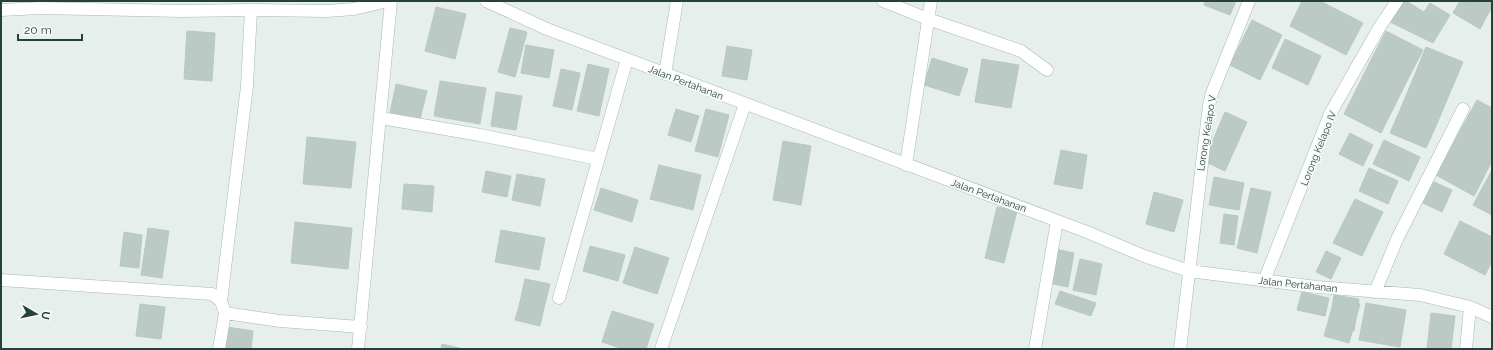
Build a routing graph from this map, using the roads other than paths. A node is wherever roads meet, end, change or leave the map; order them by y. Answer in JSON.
{"nodes":[{"id":1,"x":390,"y":1,"type":"edge"},
{"id":2,"x":486,"y":1,"type":"edge"},
{"id":3,"x":677,"y":1,"type":"edge"},
{"id":4,"x":883,"y":1,"type":"edge"},
{"id":5,"x":931,"y":1,"type":"edge"},
{"id":6,"x":1249,"y":1,"type":"edge"},
{"id":7,"x":1397,"y":1,"type":"edge"},
{"id":8,"x":40,"y":5,"type":"edge"},
{"id":9,"x":181,"y":6,"type":"edge"},
{"id":10,"x":1,"y":10,"type":"edge"},
{"id":11,"x":251,"y":10,"type":"junction"},
{"id":12,"x":928,"y":19,"type":"junction"},
{"id":13,"x":627,"y":59,"type":"junction"},
{"id":14,"x":1047,"y":70,"type":"dead end"},
{"id":15,"x":665,"y":74,"type":"junction"},
{"id":16,"x":745,"y":104,"type":"junction"},
{"id":17,"x":1463,"y":109,"type":"dead end"},
{"id":18,"x":381,"y":118,"type":"junction"},
{"id":19,"x":598,"y":159,"type":"junction"},
{"id":20,"x":906,"y":164,"type":"junction"},
{"id":21,"x":1057,"y":221,"type":"junction"},
{"id":22,"x":1189,"y":271,"type":"junction"},
{"id":23,"x":1,"y":280,"type":"edge"},
{"id":24,"x":1264,"y":281,"type":"junction"},
{"id":25,"x":1375,"y":292,"type":"junction"},
{"id":26,"x":559,"y":298,"type":"dead end"},
{"id":27,"x":223,"y":307,"type":"junction"},
{"id":28,"x":1470,"y":307,"type":"junction"},
{"id":29,"x":1491,"y":315,"type":"edge"},
{"id":30,"x":361,"y":327,"type":"junction"},
{"id":31,"x":219,"y":349,"type":"edge"},
{"id":32,"x":358,"y":349,"type":"edge"},
{"id":33,"x":661,"y":349,"type":"edge"},
{"id":34,"x":1035,"y":349,"type":"edge"},
{"id":35,"x":1180,"y":349,"type":"edge"},
{"id":36,"x":1466,"y":349,"type":"edge"}],
"edges":[{"from":1,"to":11,"type":"street"},
{"from":1,"to":18,"type":"street"},
{"from":2,"to":13,"type":"street","name":"Jalan Pertahanan"},
{"from":3,"to":15,"type":"street"},
{"from":4,"to":12,"type":"street"},
{"from":5,"to":12,"type":"street"},
{"from":6,"to":22,"type":"street","name":"Lorong Kelapo V"},
{"from":7,"to":24,"type":"street","name":"Lorong Kelapo IV"},
{"from":8,"to":9,"type":"street"},
{"from":8,"to":10,"type":"street"},
{"from":9,"to":11,"type":"street"},
{"from":11,"to":27,"type":"street"},
{"from":12,"to":14,"type":"street"},
{"from":12,"to":20,"type":"street"},
{"from":13,"to":15,"type":"street","name":"Jalan Pertahanan"},
{"from":13,"to":19,"type":"street"},
{"from":15,"to":16,"type":"street","name":"Jalan Pertahanan"},
{"from":16,"to":20,"type":"street","name":"Jalan Pertahanan"},
{"from":16,"to":33,"type":"street"},
{"from":17,"to":25,"type":"street"},
{"from":18,"to":19,"type":"street"},
{"from":18,"to":30,"type":"street"},
{"from":19,"to":26,"type":"street"},
{"from":20,"to":21,"type":"street","name":"Jalan Pertahanan"},
{"from":21,"to":22,"type":"street","name":"Jalan Pertahanan"},
{"from":21,"to":34,"type":"street"},
{"from":22,"to":24,"type":"street","name":"Jalan Pertahanan"},
{"from":22,"to":35,"type":"street","name":"Lorong Kelapo V"},
{"from":23,"to":27,"type":"street"},
{"from":24,"to":25,"type":"street","name":"Jalan Pertahanan"},
{"from":25,"to":28,"type":"street","name":"Jalan Pertahanan"},
{"from":27,"to":30,"type":"street"},
{"from":27,"to":31,"type":"street"},
{"from":28,"to":29,"type":"street","name":"Jalan Pertahanan"},
{"from":28,"to":36,"type":"street"},
{"from":30,"to":32,"type":"street"}]}
